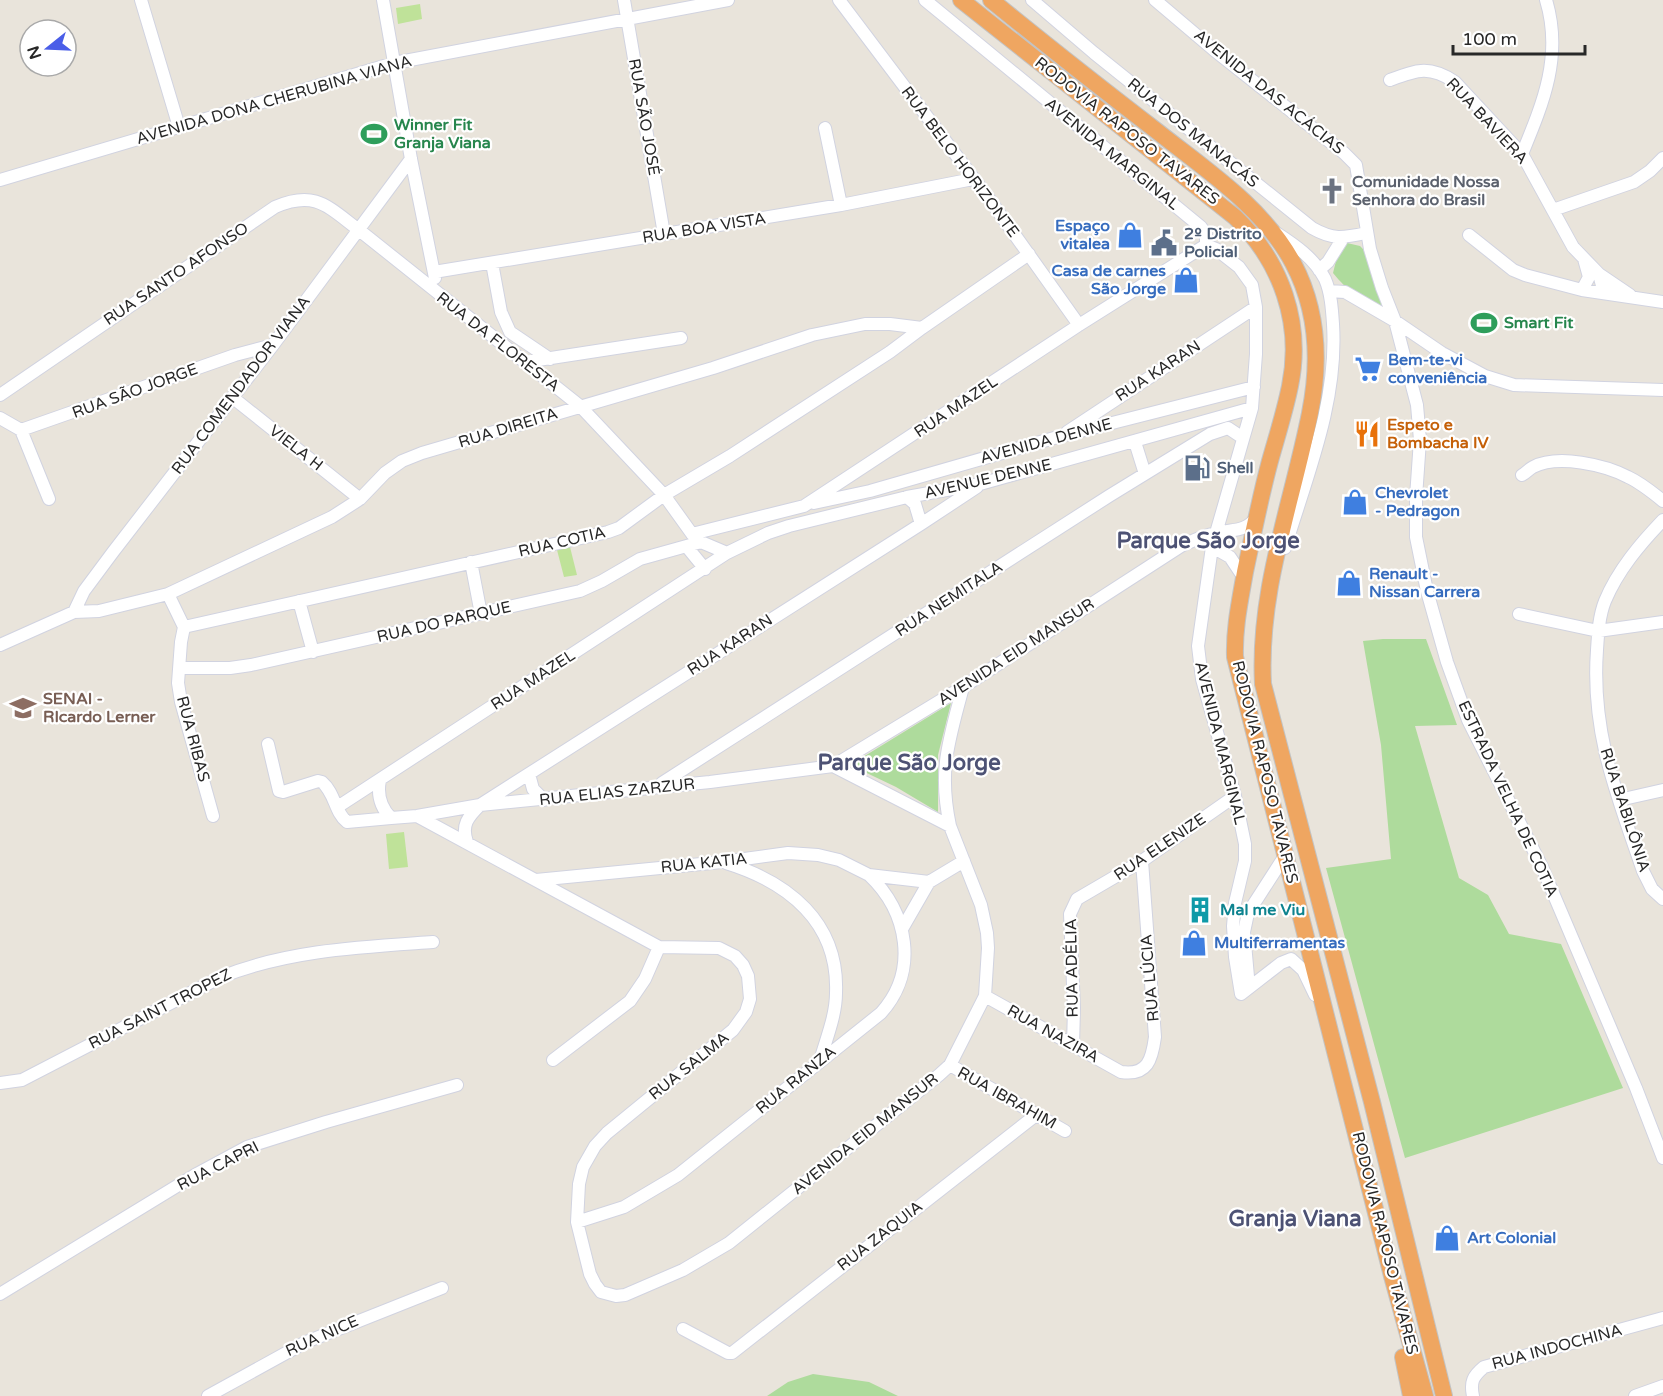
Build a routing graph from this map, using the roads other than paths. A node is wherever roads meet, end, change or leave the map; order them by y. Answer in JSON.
{"nodes":[{"id":1,"x":141,"y":0,"type":"edge"},
{"id":2,"x":383,"y":0,"type":"edge"},
{"id":3,"x":624,"y":0,"type":"edge"},
{"id":4,"x":728,"y":0,"type":"edge"},
{"id":5,"x":839,"y":0,"type":"edge"},
{"id":6,"x":926,"y":0,"type":"edge"},
{"id":7,"x":961,"y":0,"type":"edge"},
{"id":8,"x":991,"y":0,"type":"edge"},
{"id":9,"x":1009,"y":0,"type":"edge"},
{"id":10,"x":1032,"y":0,"type":"edge"},
{"id":11,"x":1155,"y":0,"type":"edge"},
{"id":12,"x":1546,"y":0,"type":"edge"},
{"id":13,"x":627,"y":20,"type":"junction"},
{"id":14,"x":1028,"y":31,"type":"junction"},
{"id":15,"x":394,"y":63,"type":"junction"},
{"id":16,"x":1390,"y":80,"type":"dead end"},
{"id":17,"x":179,"y":127,"type":"junction"},
{"id":18,"x":825,"y":128,"type":"dead end"},
{"id":19,"x":1522,"y":154,"type":"junction"},
{"id":20,"x":1663,"y":158,"type":"edge"},
{"id":21,"x":411,"y":159,"type":"junction"},
{"id":22,"x":974,"y":179,"type":"junction"},
{"id":23,"x":0,"y":180,"type":"edge"},
{"id":24,"x":841,"y":205,"type":"junction"},
{"id":25,"x":1553,"y":210,"type":"junction"},
{"id":26,"x":359,"y":230,"type":"junction"},
{"id":27,"x":1271,"y":230,"type":"junction"},
{"id":28,"x":1366,"y":233,"type":"junction"},
{"id":29,"x":664,"y":234,"type":"junction"},
{"id":30,"x":1469,"y":235,"type":"dead end"},
{"id":31,"x":1343,"y":238,"type":"junction"},
{"id":32,"x":1206,"y":245,"type":"junction"},
{"id":33,"x":1029,"y":254,"type":"junction"},
{"id":34,"x":1583,"y":258,"type":"junction"},
{"id":35,"x":492,"y":263,"type":"junction"},
{"id":36,"x":1323,"y":266,"type":"junction"},
{"id":37,"x":434,"y":269,"type":"junction"},
{"id":38,"x":413,"y":274,"type":"junction"},
{"id":39,"x":1599,"y":274,"type":"junction"},
{"id":40,"x":1582,"y":290,"type":"junction"},
{"id":41,"x":1335,"y":291,"type":"junction"},
{"id":42,"x":1604,"y":293,"type":"junction"},
{"id":43,"x":438,"y":294,"type":"junction"},
{"id":44,"x":1633,"y":298,"type":"junction"},
{"id":45,"x":1663,"y":302,"type":"edge"},
{"id":46,"x":1256,"y":307,"type":"junction"},
{"id":47,"x":1395,"y":321,"type":"junction"},
{"id":48,"x":1079,"y":326,"type":"junction"},
{"id":49,"x":922,"y":328,"type":"junction"},
{"id":50,"x":681,"y":338,"type":"dead end"},
{"id":51,"x":273,"y":345,"type":"junction"},
{"id":52,"x":550,"y":359,"type":"junction"},
{"id":53,"x":525,"y":362,"type":"junction"},
{"id":54,"x":1254,"y":387,"type":"junction"},
{"id":55,"x":1663,"y":390,"type":"edge"},
{"id":56,"x":0,"y":395,"type":"edge"},
{"id":57,"x":232,"y":397,"type":"junction"},
{"id":58,"x":1108,"y":403,"type":"junction"},
{"id":59,"x":580,"y":406,"type":"junction"},
{"id":60,"x":1252,"y":408,"type":"junction"},
{"id":61,"x":0,"y":418,"type":"edge"},
{"id":62,"x":1118,"y":421,"type":"junction"},
{"id":63,"x":21,"y":430,"type":"junction"},
{"id":64,"x":1061,"y":436,"type":"junction"},
{"id":65,"x":1243,"y":438,"type":"junction"},
{"id":66,"x":1135,"y":442,"type":"junction"},
{"id":67,"x":863,"y":469,"type":"junction"},
{"id":68,"x":1145,"y":474,"type":"junction"},
{"id":69,"x":1522,"y":475,"type":"dead end"},
{"id":70,"x":980,"y":484,"type":"junction"},
{"id":71,"x":870,"y":491,"type":"junction"},
{"id":72,"x":664,"y":495,"type":"junction"},
{"id":73,"x":907,"y":497,"type":"junction"},
{"id":74,"x":49,"y":499,"type":"dead end"},
{"id":75,"x":360,"y":499,"type":"junction"},
{"id":76,"x":1663,"y":501,"type":"edge"},
{"id":77,"x":804,"y":506,"type":"junction"},
{"id":78,"x":1256,"y":518,"type":"junction"},
{"id":79,"x":1663,"y":520,"type":"edge"},
{"id":80,"x":921,"y":524,"type":"junction"},
{"id":81,"x":1215,"y":533,"type":"junction"},
{"id":82,"x":696,"y":538,"type":"junction"},
{"id":83,"x":1198,"y":538,"type":"junction"},
{"id":84,"x":687,"y":547,"type":"junction"},
{"id":85,"x":1212,"y":547,"type":"junction"},
{"id":86,"x":727,"y":553,"type":"junction"},
{"id":87,"x":471,"y":562,"type":"junction"},
{"id":88,"x":705,"y":569,"type":"junction"},
{"id":89,"x":1244,"y":578,"type":"junction"},
{"id":90,"x":168,"y":594,"type":"junction"},
{"id":91,"x":299,"y":601,"type":"junction"},
{"id":92,"x":1267,"y":609,"type":"junction"},
{"id":93,"x":74,"y":612,"type":"junction"},
{"id":94,"x":481,"y":614,"type":"junction"},
{"id":95,"x":1519,"y":614,"type":"dead end"},
{"id":96,"x":1663,"y":622,"type":"edge"},
{"id":97,"x":184,"y":627,"type":"junction"},
{"id":98,"x":1598,"y":631,"type":"junction"},
{"id":99,"x":0,"y":645,"type":"edge"},
{"id":100,"x":313,"y":652,"type":"junction"},
{"id":101,"x":179,"y":669,"type":"junction"},
{"id":102,"x":963,"y":687,"type":"junction"},
{"id":103,"x":268,"y":744,"type":"dead end"},
{"id":104,"x":702,"y":758,"type":"junction"},
{"id":105,"x":833,"y":766,"type":"junction"},
{"id":106,"x":529,"y":774,"type":"junction"},
{"id":107,"x":380,"y":780,"type":"junction"},
{"id":108,"x":710,"y":782,"type":"junction"},
{"id":109,"x":658,"y":786,"type":"junction"},
{"id":110,"x":1663,"y":790,"type":"edge"},
{"id":111,"x":1235,"y":796,"type":"junction"},
{"id":112,"x":544,"y":800,"type":"junction"},
{"id":113,"x":1619,"y":800,"type":"junction"},
{"id":114,"x":480,"y":805,"type":"junction"},
{"id":115,"x":339,"y":806,"type":"junction"},
{"id":116,"x":213,"y":816,"type":"dead end"},
{"id":117,"x":417,"y":816,"type":"junction"},
{"id":118,"x":391,"y":818,"type":"junction"},
{"id":119,"x":950,"y":826,"type":"junction"},
{"id":120,"x":467,"y":842,"type":"junction"},
{"id":121,"x":1286,"y":854,"type":"junction"},
{"id":122,"x":964,"y":861,"type":"junction"},
{"id":123,"x":1142,"y":861,"type":"junction"},
{"id":124,"x":722,"y":862,"type":"junction"},
{"id":125,"x":869,"y":875,"type":"junction"},
{"id":126,"x":536,"y":880,"type":"junction"},
{"id":127,"x":929,"y":882,"type":"junction"},
{"id":128,"x":1084,"y":896,"type":"joint"},
{"id":129,"x":1663,"y":898,"type":"edge"},
{"id":130,"x":1235,"y":903,"type":"junction"},
{"id":131,"x":1248,"y":913,"type":"junction"},
{"id":132,"x":902,"y":928,"type":"junction"},
{"id":133,"x":434,"y":942,"type":"dead end"},
{"id":134,"x":659,"y":947,"type":"junction"},
{"id":135,"x":1245,"y":991,"type":"junction"},
{"id":136,"x":985,"y":996,"type":"junction"},
{"id":137,"x":1333,"y":1041,"type":"junction"},
{"id":138,"x":1073,"y":1046,"type":"junction"},
{"id":139,"x":553,"y":1060,"type":"dead end"},
{"id":140,"x":819,"y":1061,"type":"junction"},
{"id":141,"x":950,"y":1065,"type":"junction"},
{"id":142,"x":1121,"y":1072,"type":"joint"},
{"id":143,"x":0,"y":1083,"type":"edge"},
{"id":144,"x":458,"y":1085,"type":"dead end"},
{"id":145,"x":1035,"y":1115,"type":"junction"},
{"id":146,"x":1065,"y":1131,"type":"dead end"},
{"id":147,"x":1663,"y":1158,"type":"edge"},
{"id":148,"x":577,"y":1222,"type":"junction"},
{"id":149,"x":1392,"y":1276,"type":"junction"},
{"id":150,"x":442,"y":1288,"type":"dead end"},
{"id":151,"x":0,"y":1294,"type":"edge"},
{"id":152,"x":616,"y":1296,"type":"joint"},
{"id":153,"x":1663,"y":1318,"type":"edge"},
{"id":154,"x":683,"y":1329,"type":"dead end"},
{"id":155,"x":1663,"y":1386,"type":"edge"},
{"id":156,"x":208,"y":1396,"type":"edge"},
{"id":157,"x":1411,"y":1396,"type":"edge"},
{"id":158,"x":1425,"y":1396,"type":"edge"},
{"id":159,"x":1444,"y":1396,"type":"edge"},
{"id":160,"x":1473,"y":1396,"type":"edge"},
{"id":161,"x":1635,"y":1396,"type":"edge"}],
"edges":[{"from":1,"to":17,"type":"street"},
{"from":2,"to":15,"type":"street"},
{"from":3,"to":13,"type":"street","name":"RUA SÃO JOSÉ"},
{"from":4,"to":13,"type":"street","name":"AVENIDA DONA CHERUBINA VIANA"},
{"from":5,"to":22,"type":"street","name":"RUA BELO HORIZONTE"},
{"from":6,"to":32,"type":"street","name":"AVENIDA MARGINAL"},
{"from":7,"to":78,"type":"highway","name":"RODOVIA RAPOSO TAVARES"},
{"from":8,"to":14,"type":"highway","name":"RODOVIA RAPOSO TAVARES"},
{"from":9,"to":14,"type":"highway"},
{"from":10,"to":31,"type":"street","name":"RUA DOS MANACÁS"},
{"from":11,"to":28,"type":"street","name":"AVENIDA DAS ACÁCIAS"},
{"from":12,"to":19,"type":"street"},
{"from":13,"to":15,"type":"street","name":"AVENIDA DONA CHERUBINA VIANA"},
{"from":13,"to":29,"type":"street","name":"RUA SÃO JOSÉ"},
{"from":14,"to":27,"type":"highway","name":"RODOVIA RAPOSO TAVARES"},
{"from":15,"to":17,"type":"street","name":"AVENIDA DONA CHERUBINA VIANA"},
{"from":15,"to":21,"type":"street"},
{"from":16,"to":19,"type":"street","name":"RUA BAVIERA"},
{"from":17,"to":23,"type":"street","name":"AVENIDA DONA CHERUBINA VIANA"},
{"from":18,"to":24,"type":"street"},
{"from":19,"to":25,"type":"street","name":"RUA BAVIERA"},
{"from":20,"to":25,"type":"street"},
{"from":21,"to":26,"type":"street","name":"RUA COMENDADOR VIANA"},
{"from":21,"to":37,"type":"street"},
{"from":22,"to":24,"type":"street","name":"RUA BOA VISTA"},
{"from":22,"to":33,"type":"street","name":"RUA BELO HORIZONTE"},
{"from":24,"to":29,"type":"street","name":"RUA BOA VISTA"},
{"from":25,"to":34,"type":"street","name":"RUA BAVIERA"},
{"from":26,"to":38,"type":"street","name":"RUA DA FLORESTA"},
{"from":26,"to":51,"type":"street","name":"RUA COMENDADOR VIANA"},
{"from":26,"to":56,"type":"street","name":"RUA SANTO AFONSO"},
{"from":27,"to":36,"type":"street"},
{"from":27,"to":92,"type":"highway","name":"RODOVIA RAPOSO TAVARES"},
{"from":28,"to":31,"type":"street","name":"RUA DOS MANACÁS"},
{"from":28,"to":47,"type":"street","name":"AVENIDA DAS ACÁCIAS"},
{"from":29,"to":35,"type":"street","name":"RUA BOA VISTA"},
{"from":30,"to":40,"type":"street"},
{"from":31,"to":36,"type":"street"},
{"from":32,"to":46,"type":"street","name":"AVENIDA MARGINAL"},
{"from":32,"to":48,"type":"street","name":"RUA MAZEL"},
{"from":33,"to":48,"type":"street","name":"RUA BELO HORIZONTE"},
{"from":33,"to":49,"type":"street"},
{"from":34,"to":39,"type":"street","name":"RUA BAVIERA"},
{"from":34,"to":40,"type":"street"},
{"from":35,"to":37,"type":"street","name":"RUA BOA VISTA"},
{"from":35,"to":52,"type":"street"},
{"from":36,"to":41,"type":"street"},
{"from":37,"to":38,"type":"street","name":"RUA BOA VISTA"},
{"from":37,"to":43,"type":"street"},
{"from":38,"to":43,"type":"street","name":"RUA DA FLORESTA"},
{"from":39,"to":42,"type":"street"},
{"from":39,"to":44,"type":"street","name":"RUA BAVIERA"},
{"from":40,"to":42,"type":"street"},
{"from":41,"to":47,"type":"street"},
{"from":41,"to":92,"type":"street"},
{"from":42,"to":44,"type":"street"},
{"from":43,"to":53,"type":"street","name":"RUA DA FLORESTA"},
{"from":44,"to":45,"type":"street"},
{"from":46,"to":54,"type":"street","name":"AVENIDA MARGINAL"},
{"from":46,"to":58,"type":"street","name":"RUA KARAN"},
{"from":47,"to":55,"type":"street"},
{"from":47,"to":147,"type":"street","name":"ESTRADA VELHA DE COTIA"},
{"from":48,"to":67,"type":"street","name":"RUA MAZEL"},
{"from":49,"to":59,"type":"street","name":"RUA DIREITA"},
{"from":49,"to":72,"type":"street","name":"RUA COTIA"},
{"from":50,"to":52,"type":"street"},
{"from":51,"to":57,"type":"street","name":"RUA COMENDADOR VIANA"},
{"from":51,"to":63,"type":"street","name":"RUA SÃO JORGE"},
{"from":52,"to":53,"type":"street"},
{"from":53,"to":59,"type":"street","name":"RUA DA FLORESTA"},
{"from":54,"to":60,"type":"street","name":"AVENIDA MARGINAL"},
{"from":54,"to":62,"type":"street","name":"AVENIDA DENNE"},
{"from":57,"to":75,"type":"street","name":"VIELA H"},
{"from":57,"to":93,"type":"street","name":"RUA COMENDADOR VIANA"},
{"from":58,"to":62,"type":"street"},
{"from":58,"to":64,"type":"street","name":"RUA KARAN"},
{"from":59,"to":72,"type":"street","name":"RUA DA FLORESTA"},
{"from":59,"to":75,"type":"street","name":"RUA DIREITA"},
{"from":60,"to":65,"type":"street","name":"AVENIDA MARGINAL"},
{"from":60,"to":66,"type":"street","name":"AVENUE DENNE"},
{"from":61,"to":63,"type":"street"},
{"from":62,"to":64,"type":"street","name":"AVENIDA DENNE"},
{"from":63,"to":74,"type":"street"},
{"from":64,"to":71,"type":"street","name":"AVENIDA DENNE"},
{"from":65,"to":68,"type":"street","name":"RUA NEMITALA"},
{"from":65,"to":81,"type":"street","name":"AVENIDA MARGINAL"},
{"from":66,"to":68,"type":"street"},
{"from":66,"to":70,"type":"street","name":"AVENUE DENNE"},
{"from":67,"to":71,"type":"street"},
{"from":67,"to":77,"type":"street","name":"RUA MAZEL"},
{"from":68,"to":104,"type":"street","name":"RUA NEMITALA"},
{"from":69,"to":76,"type":"street"},
{"from":70,"to":73,"type":"street","name":"AVENUE DENNE"},
{"from":70,"to":80,"type":"street","name":"RUA KARAN"},
{"from":71,"to":77,"type":"street","name":"AVENIDA DENNE"},
{"from":72,"to":82,"type":"street","name":"RUA DA FLORESTA"},
{"from":72,"to":87,"type":"street","name":"RUA COTIA"},
{"from":73,"to":80,"type":"street"},
{"from":73,"to":86,"type":"street","name":"AVENUE DENNE"},
{"from":75,"to":90,"type":"street","name":"RUA DIREITA"},
{"from":77,"to":82,"type":"street","name":"RUA MAZEL"},
{"from":78,"to":81,"type":"street","name":"AVENIDA EID MANSUR"},
{"from":78,"to":89,"type":"highway","name":"RODOVIA RAPOSO TAVARES"},
{"from":79,"to":98,"type":"street","name":"RUA BABILÔNIA"},
{"from":80,"to":106,"type":"street","name":"RUA KARAN"},
{"from":81,"to":83,"type":"street","name":"AVENIDA EID MANSUR"},
{"from":81,"to":85,"type":"street","name":"AVENIDA MARGINAL"},
{"from":82,"to":84,"type":"street","name":"RUA DO PARQUE"},
{"from":82,"to":86,"type":"street"},
{"from":83,"to":85,"type":"street"},
{"from":83,"to":102,"type":"street","name":"AVENIDA EID MANSUR"},
{"from":84,"to":88,"type":"street"},
{"from":84,"to":94,"type":"street","name":"RUA DO PARQUE"},
{"from":85,"to":89,"type":"street"},
{"from":85,"to":111,"type":"street","name":"AVENIDA MARGINAL"},
{"from":86,"to":88,"type":"street","name":"RUA MAZEL"},
{"from":87,"to":91,"type":"street","name":"RUA COTIA"},
{"from":87,"to":94,"type":"street"},
{"from":88,"to":107,"type":"street","name":"RUA MAZEL"},
{"from":89,"to":121,"type":"highway","name":"RODOVIA RAPOSO TAVARES"},
{"from":90,"to":93,"type":"street","name":"RUA DIREITA"},
{"from":90,"to":97,"type":"street"},
{"from":91,"to":97,"type":"street","name":"RUA COTIA"},
{"from":91,"to":100,"type":"street"},
{"from":92,"to":159,"type":"highway","name":"RODOVIA RAPOSO TAVARES"},
{"from":93,"to":99,"type":"street","name":"RUA DIREITA"},
{"from":94,"to":100,"type":"street","name":"RUA DO PARQUE"},
{"from":95,"to":98,"type":"street"},
{"from":96,"to":98,"type":"street"},
{"from":97,"to":101,"type":"street","name":"RUA RIBAS"},
{"from":98,"to":113,"type":"street","name":"RUA BABILÔNIA"},
{"from":100,"to":101,"type":"street","name":"RUA DO PARQUE"},
{"from":101,"to":116,"type":"street","name":"RUA RIBAS"},
{"from":102,"to":105,"type":"street","name":"AVENIDA EID MANSUR"},
{"from":102,"to":119,"type":"street","name":"AVENIDA EID MANSUR"},
{"from":103,"to":115,"type":"street"},
{"from":104,"to":108,"type":"street"},
{"from":104,"to":109,"type":"street","name":"RUA NEMITALA"},
{"from":105,"to":108,"type":"street","name":"RUA ELIAS ZARZUR"},
{"from":105,"to":119,"type":"street"},
{"from":106,"to":112,"type":"street"},
{"from":106,"to":114,"type":"street","name":"RUA KARAN"},
{"from":107,"to":115,"type":"street","name":"RUA MAZEL"},
{"from":107,"to":118,"type":"street"},
{"from":108,"to":109,"type":"street","name":"RUA ELIAS ZARZUR"},
{"from":109,"to":112,"type":"street","name":"RUA ELIAS ZARZUR"},
{"from":110,"to":113,"type":"street"},
{"from":111,"to":123,"type":"street","name":"RUA ELENIZE"},
{"from":111,"to":130,"type":"street","name":"AVENIDA MARGINAL"},
{"from":112,"to":114,"type":"street","name":"RUA ELIAS ZARZUR"},
{"from":113,"to":129,"type":"street","name":"RUA BABILÔNIA"},
{"from":114,"to":117,"type":"street","name":"RUA ELIAS ZARZUR"},
{"from":114,"to":120,"type":"street"},
{"from":115,"to":118,"type":"street","name":"RUA ELIAS ZARZUR"},
{"from":117,"to":118,"type":"street","name":"RUA ELIAS ZARZUR"},
{"from":117,"to":120,"type":"street","name":"RUA SALMA"},
{"from":119,"to":122,"type":"street","name":"AVENIDA EID MANSUR"},
{"from":120,"to":126,"type":"street","name":"RUA SALMA"},
{"from":121,"to":131,"type":"street"},
{"from":121,"to":137,"type":"highway","name":"RODOVIA RAPOSO TAVARES"},
{"from":122,"to":127,"type":"street"},
{"from":122,"to":136,"type":"street","name":"AVENIDA EID MANSUR"},
{"from":123,"to":128,"type":"street","name":"RUA ELENIZE"},
{"from":123,"to":142,"type":"street","name":"RUA LÚCIA"},
{"from":124,"to":125,"type":"street","name":"RUA KATIA"},
{"from":124,"to":126,"type":"street","name":"RUA KATIA"},
{"from":124,"to":140,"type":"street"},
{"from":125,"to":127,"type":"street"},
{"from":125,"to":132,"type":"street","name":"RUA RANZA"},
{"from":126,"to":134,"type":"street","name":"RUA SALMA"},
{"from":127,"to":132,"type":"street"},
{"from":128,"to":138,"type":"street","name":"RUA ADÉLIA"},
{"from":130,"to":131,"type":"street"},
{"from":130,"to":135,"type":"street","name":"AVENIDA MARGINAL"},
{"from":131,"to":135,"type":"street"},
{"from":132,"to":140,"type":"street","name":"RUA RANZA"},
{"from":133,"to":143,"type":"street","name":"RUA SAINT TROPEZ"},
{"from":134,"to":139,"type":"street"},
{"from":134,"to":148,"type":"street","name":"RUA SALMA"},
{"from":135,"to":137,"type":"street"},
{"from":136,"to":138,"type":"street","name":"RUA NAZIRA"},
{"from":136,"to":141,"type":"street","name":"AVENIDA EID MANSUR"},
{"from":137,"to":149,"type":"highway","name":"RODOVIA RAPOSO TAVARES"},
{"from":138,"to":142,"type":"street","name":"RUA NAZIRA"},
{"from":140,"to":148,"type":"street","name":"RUA RANZA"},
{"from":141,"to":145,"type":"street","name":"RUA IBRAHIM"},
{"from":141,"to":152,"type":"street","name":"AVENIDA EID MANSUR"},
{"from":144,"to":151,"type":"street","name":"RUA CAPRI"},
{"from":145,"to":146,"type":"street","name":"RUA IBRAHIM"},
{"from":145,"to":154,"type":"street","name":"RUA ZAQUIA"},
{"from":148,"to":152,"type":"street","name":"RUA SALMA"},
{"from":149,"to":157,"type":"highway"},
{"from":149,"to":158,"type":"highway","name":"RODOVIA RAPOSO TAVARES"},
{"from":150,"to":156,"type":"street","name":"RUA NICE"},
{"from":153,"to":160,"type":"street","name":"RUA INDOCHINA"},
{"from":155,"to":161,"type":"street"}]}
